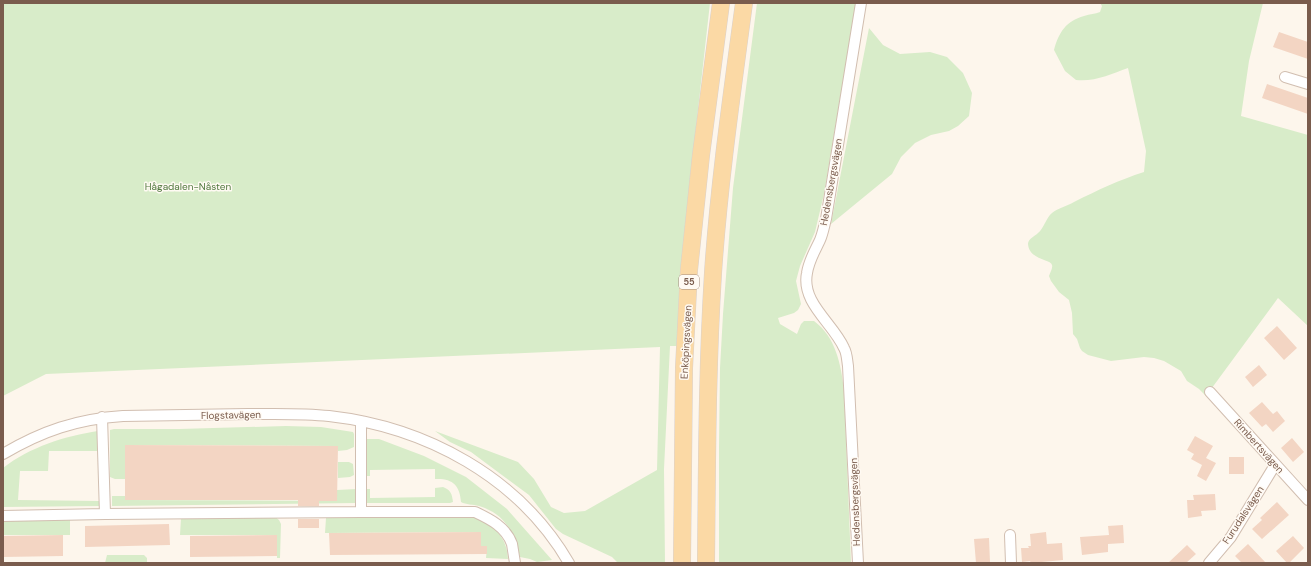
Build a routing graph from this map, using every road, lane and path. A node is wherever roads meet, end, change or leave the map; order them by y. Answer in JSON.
{"nodes":[{"id":1,"x":720,"y":3,"type":"edge"},
{"id":2,"x":744,"y":3,"type":"edge"},
{"id":3,"x":861,"y":3,"type":"edge"},
{"id":4,"x":1285,"y":77,"type":"dead end"},
{"id":5,"x":1308,"y":84,"type":"edge"},
{"id":6,"x":1210,"y":392,"type":"dead end"},
{"id":7,"x":102,"y":417,"type":"junction"},
{"id":8,"x":361,"y":421,"type":"junction"},
{"id":9,"x":3,"y":454,"type":"edge"},
{"id":10,"x":1275,"y":465,"type":"junction"},
{"id":11,"x":1308,"y":500,"type":"edge"},
{"id":12,"x":361,"y":512,"type":"junction"},
{"id":13,"x":104,"y":514,"type":"junction"},
{"id":14,"x":3,"y":516,"type":"edge"},
{"id":15,"x":1010,"y":535,"type":"dead end"},
{"id":16,"x":515,"y":563,"type":"edge"},
{"id":17,"x":569,"y":563,"type":"edge"},
{"id":18,"x":682,"y":563,"type":"edge"},
{"id":19,"x":706,"y":563,"type":"edge"},
{"id":20,"x":858,"y":563,"type":"edge"},
{"id":21,"x":1011,"y":563,"type":"edge"},
{"id":22,"x":1209,"y":563,"type":"edge"}],
"edges":[{"from":1,"to":18,"type":"main road","name":"Enköpingsvägen","number":"55"},
{"from":2,"to":19,"type":"main road","number":"55"},
{"from":3,"to":20,"type":"street","name":"Hedensbergsvägen"},
{"from":4,"to":5,"type":"street"},
{"from":6,"to":10,"type":"street","name":"Rimbertsvägen"},
{"from":7,"to":8,"type":"street","name":"Flogstavägen"},
{"from":7,"to":9,"type":"street","name":"Flogstavägen"},
{"from":7,"to":13,"type":"street"},
{"from":8,"to":12,"type":"street"},
{"from":8,"to":17,"type":"street","name":"Flogstavägen"},
{"from":10,"to":11,"type":"street","name":"Rimbertsvägen"},
{"from":10,"to":22,"type":"street","name":"Furudalsvägen"},
{"from":12,"to":13,"type":"street"},
{"from":12,"to":16,"type":"street"},
{"from":13,"to":14,"type":"street"},
{"from":15,"to":21,"type":"street"}]}
